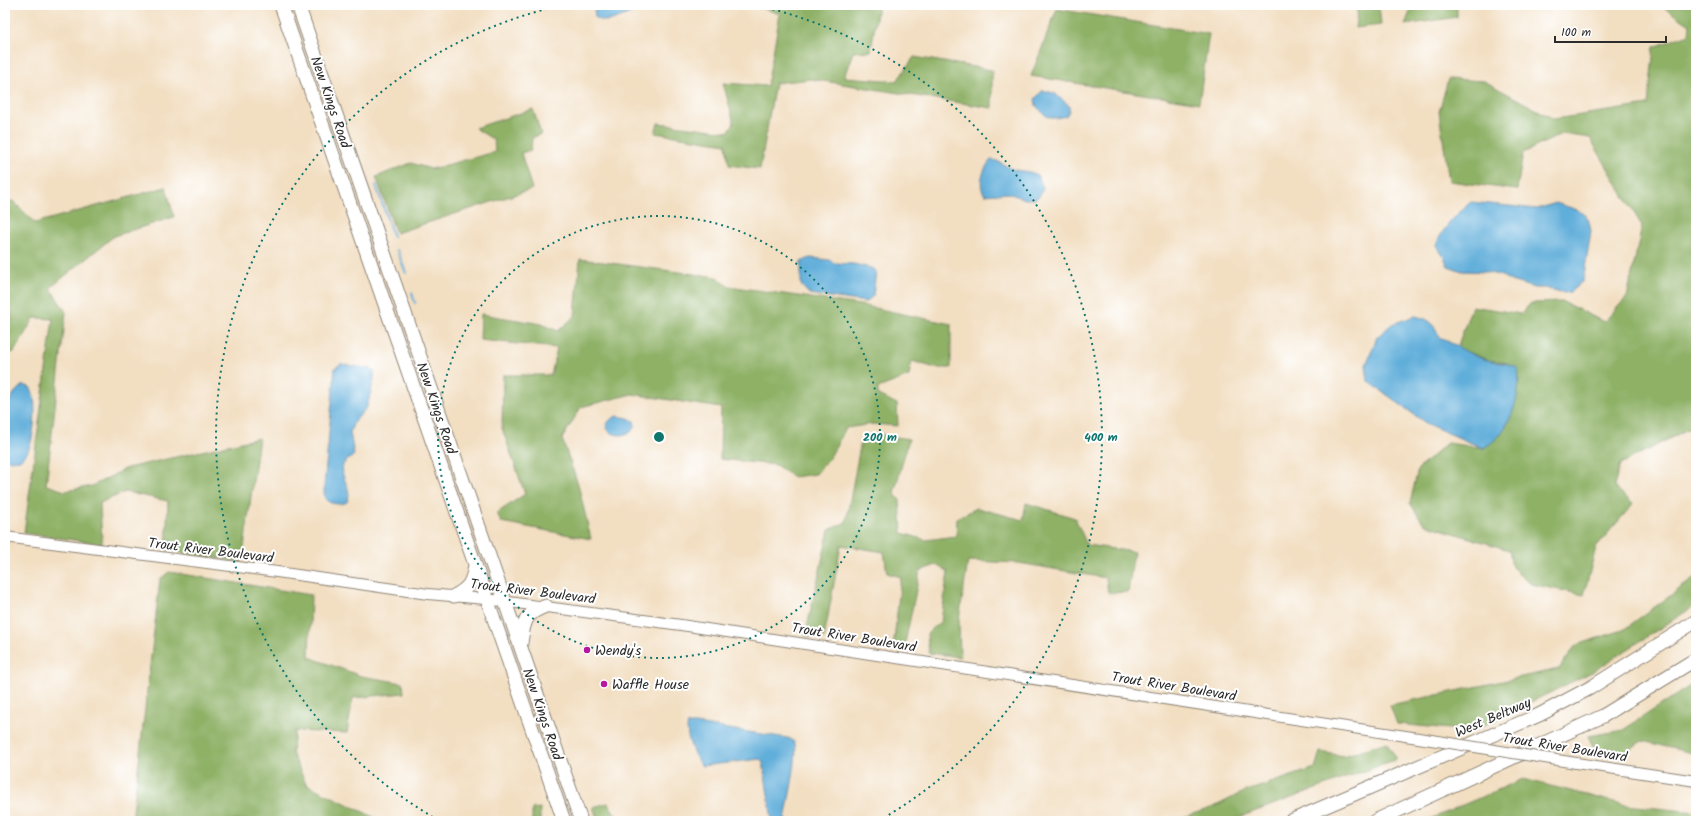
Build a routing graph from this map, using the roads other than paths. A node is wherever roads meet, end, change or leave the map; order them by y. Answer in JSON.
{"nodes":[{"id":1,"x":281,"y":5,"type":"edge"},
{"id":2,"x":298,"y":5,"type":"edge"},
{"id":3,"x":386,"y":308,"type":"junction"},
{"id":4,"x":430,"y":387,"type":"junction"},
{"id":5,"x":415,"y":392,"type":"junction"},
{"id":6,"x":468,"y":493,"type":"junction"},
{"id":7,"x":5,"y":537,"type":"edge"},
{"id":8,"x":475,"y":566,"type":"junction"},
{"id":9,"x":454,"y":596,"type":"junction"},
{"id":10,"x":486,"y":599,"type":"junction"},
{"id":11,"x":506,"y":601,"type":"junction"},
{"id":12,"x":546,"y":606,"type":"junction"},
{"id":13,"x":1696,"y":621,"type":"edge"},
{"id":14,"x":521,"y":645,"type":"junction"},
{"id":15,"x":1696,"y":658,"type":"edge"},
{"id":16,"x":1696,"y":781,"type":"edge"},
{"id":17,"x":1321,"y":808,"type":"junction"},
{"id":18,"x":564,"y":821,"type":"edge"},
{"id":19,"x":581,"y":821,"type":"edge"},
{"id":20,"x":1279,"y":821,"type":"edge"},
{"id":21,"x":1291,"y":821,"type":"edge"},
{"id":22,"x":1375,"y":821,"type":"edge"}],
"edges":[{"from":1,"to":3,"type":"highway","name":"New Kings Road"},
{"from":2,"to":4,"type":"highway","name":"New Kings Road"},
{"from":3,"to":4,"type":"highway"},
{"from":3,"to":5,"type":"highway","name":"New Kings Road"},
{"from":4,"to":6,"type":"highway","name":"New Kings Road"},
{"from":5,"to":6,"type":"highway"},
{"from":5,"to":8,"type":"highway","name":"New Kings Road"},
{"from":6,"to":11,"type":"highway","name":"New Kings Road"},
{"from":7,"to":9,"type":"street","name":"Trout River Boulevard"},
{"from":8,"to":9,"type":"highway"},
{"from":8,"to":10,"type":"highway","name":"New Kings Road"},
{"from":9,"to":10,"type":"street","name":"Trout River Boulevard"},
{"from":10,"to":11,"type":"street","name":"Trout River Boulevard"},
{"from":10,"to":18,"type":"highway","name":"New Kings Road"},
{"from":11,"to":12,"type":"street","name":"Trout River Boulevard"},
{"from":11,"to":14,"type":"highway","name":"New Kings Road"},
{"from":12,"to":14,"type":"highway"},
{"from":12,"to":16,"type":"street","name":"Trout River Boulevard","bridge":true},
{"from":13,"to":17,"type":"highway","name":"West Beltway"},
{"from":14,"to":19,"type":"highway","name":"New Kings Road"},
{"from":15,"to":22,"type":"highway"},
{"from":17,"to":20,"type":"highway"},
{"from":17,"to":21,"type":"highway","name":"West Beltway"}]}
